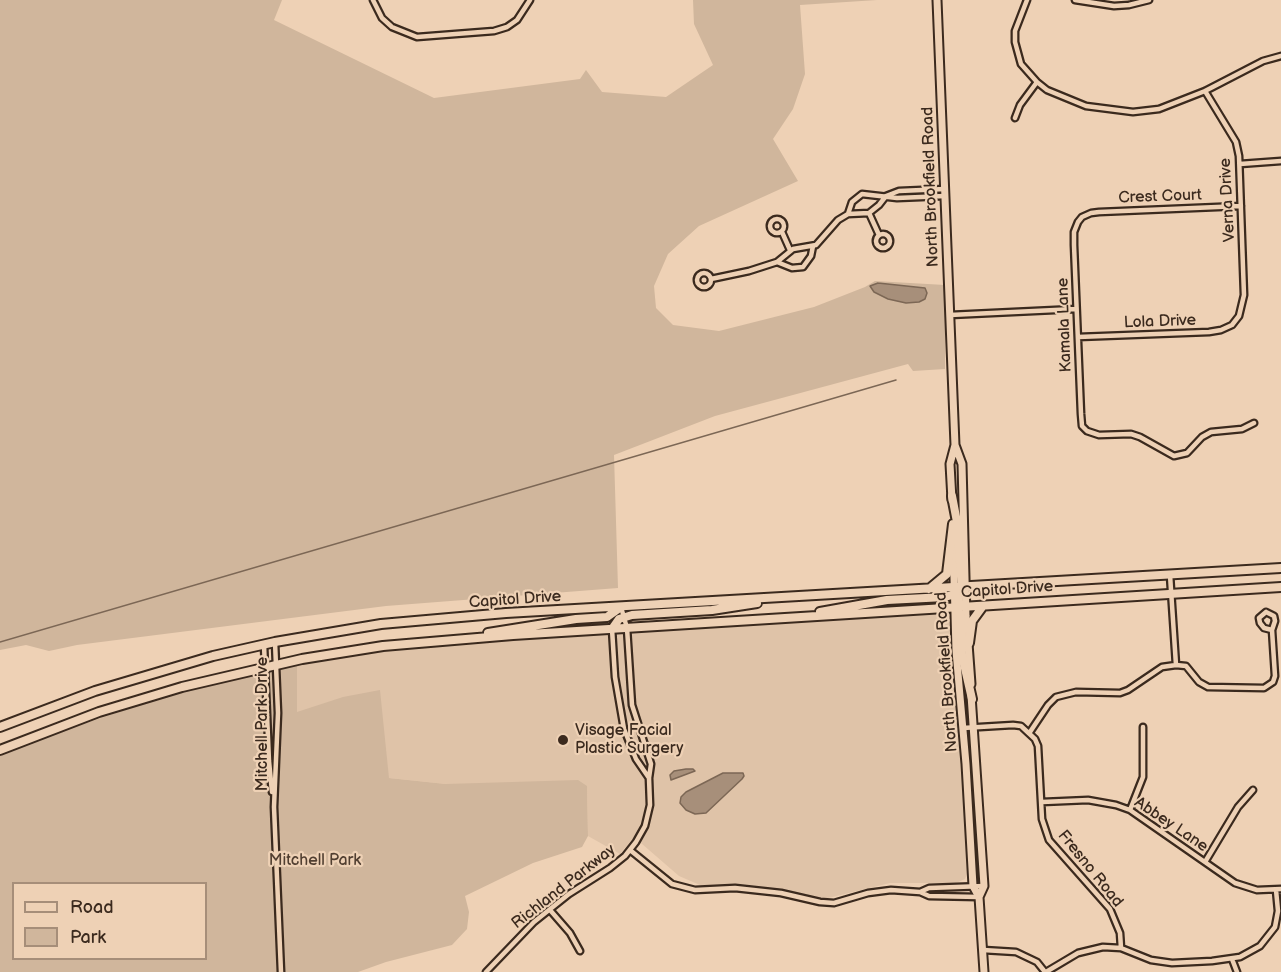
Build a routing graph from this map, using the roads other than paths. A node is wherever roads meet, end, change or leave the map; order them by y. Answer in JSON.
{"nodes":[{"id":1,"x":373,"y":0,"type":"edge"},
{"id":2,"x":530,"y":0,"type":"edge"},
{"id":3,"x":937,"y":0,"type":"edge"},
{"id":4,"x":1027,"y":0,"type":"edge"},
{"id":5,"x":1075,"y":0,"type":"edge"},
{"id":6,"x":1149,"y":0,"type":"edge"},
{"id":7,"x":1281,"y":56,"type":"edge"},
{"id":8,"x":1036,"y":82,"type":"junction"},
{"id":9,"x":1205,"y":91,"type":"junction"},
{"id":10,"x":1015,"y":118,"type":"dead end"},
{"id":11,"x":1281,"y":161,"type":"edge"},
{"id":12,"x":1240,"y":164,"type":"junction"},
{"id":13,"x":945,"y":192,"type":"junction"},
{"id":14,"x":886,"y":196,"type":"junction"},
{"id":15,"x":1241,"y":206,"type":"junction"},
{"id":16,"x":869,"y":213,"type":"junction"},
{"id":17,"x":848,"y":214,"type":"junction"},
{"id":18,"x":1082,"y":217,"type":"joint"},
{"id":19,"x":782,"y":232,"type":"dead end"},
{"id":20,"x":879,"y":235,"type":"dead end"},
{"id":21,"x":813,"y":246,"type":"junction"},
{"id":22,"x":790,"y":250,"type":"junction"},
{"id":23,"x":777,"y":262,"type":"junction"},
{"id":24,"x":711,"y":279,"type":"dead end"},
{"id":25,"x":1076,"y":309,"type":"junction"},
{"id":26,"x":949,"y":315,"type":"junction"},
{"id":27,"x":1239,"y":316,"type":"joint"},
{"id":28,"x":1078,"y":337,"type":"junction"},
{"id":29,"x":1254,"y":423,"type":"dead end"},
{"id":30,"x":955,"y":445,"type":"junction"},
{"id":31,"x":952,"y":496,"type":"junction"},
{"id":32,"x":953,"y":524,"type":"junction"},
{"id":33,"x":1281,"y":568,"type":"edge"},
{"id":34,"x":1170,"y":575,"type":"junction"},
{"id":35,"x":1281,"y":587,"type":"edge"},
{"id":36,"x":929,"y":589,"type":"junction"},
{"id":37,"x":960,"y":591,"type":"junction"},
{"id":38,"x":1171,"y":593,"type":"junction"},
{"id":39,"x":801,"y":596,"type":"junction"},
{"id":40,"x":983,"y":606,"type":"junction"},
{"id":41,"x":621,"y":607,"type":"junction"},
{"id":42,"x":960,"y":607,"type":"junction"},
{"id":43,"x":624,"y":617,"type":"junction"},
{"id":44,"x":798,"y":617,"type":"junction"},
{"id":45,"x":627,"y":628,"type":"junction"},
{"id":46,"x":612,"y":629,"type":"junction"},
{"id":47,"x":1272,"y":630,"type":"dead end"},
{"id":48,"x":467,"y":638,"type":"junction"},
{"id":49,"x":275,"y":642,"type":"junction"},
{"id":50,"x":969,"y":643,"type":"junction"},
{"id":51,"x":264,"y":645,"type":"junction"},
{"id":52,"x":276,"y":665,"type":"junction"},
{"id":53,"x":1176,"y":665,"type":"junction"},
{"id":54,"x":265,"y":667,"type":"junction"},
{"id":55,"x":972,"y":699,"type":"junction"},
{"id":56,"x":632,"y":705,"type":"junction"},
{"id":57,"x":619,"y":706,"type":"junction"},
{"id":58,"x":973,"y":726,"type":"junction"},
{"id":59,"x":0,"y":727,"type":"edge"},
{"id":60,"x":1143,"y":727,"type":"dead end"},
{"id":61,"x":963,"y":728,"type":"junction"},
{"id":62,"x":1030,"y":732,"type":"junction"},
{"id":63,"x":0,"y":750,"type":"edge"},
{"id":64,"x":649,"y":778,"type":"junction"},
{"id":65,"x":1253,"y":790,"type":"dead end"},
{"id":66,"x":1042,"y":802,"type":"junction"},
{"id":67,"x":274,"y":807,"type":"junction"},
{"id":68,"x":1130,"y":810,"type":"junction"},
{"id":69,"x":630,"y":850,"type":"junction"},
{"id":70,"x":1204,"y":862,"type":"junction"},
{"id":71,"x":973,"y":886,"type":"junction"},
{"id":72,"x":984,"y":886,"type":"junction"},
{"id":73,"x":1279,"y":890,"type":"edge"},
{"id":74,"x":920,"y":892,"type":"junction"},
{"id":75,"x":979,"y":897,"type":"junction"},
{"id":76,"x":550,"y":910,"type":"junction"},
{"id":77,"x":1121,"y":948,"type":"junction"},
{"id":78,"x":983,"y":950,"type":"junction"},
{"id":79,"x":580,"y":951,"type":"dead end"},
{"id":80,"x":1232,"y":959,"type":"junction"},
{"id":81,"x":281,"y":972,"type":"edge"},
{"id":82,"x":486,"y":972,"type":"edge"},
{"id":83,"x":984,"y":972,"type":"edge"},
{"id":84,"x":1046,"y":972,"type":"edge"},
{"id":85,"x":1237,"y":972,"type":"edge"}],
"edges":[{"from":1,"to":2,"type":"street"},
{"from":3,"to":13,"type":"street","name":"North Brookfield Road"},
{"from":4,"to":8,"type":"street"},
{"from":5,"to":6,"type":"street"},
{"from":7,"to":9,"type":"street"},
{"from":8,"to":9,"type":"street"},
{"from":8,"to":10,"type":"street"},
{"from":9,"to":12,"type":"street","name":"Verna Drive"},
{"from":11,"to":12,"type":"street"},
{"from":12,"to":15,"type":"street","name":"Verna Drive"},
{"from":13,"to":14,"type":"street"},
{"from":13,"to":26,"type":"street","name":"North Brookfield Road"},
{"from":14,"to":16,"type":"street"},
{"from":14,"to":17,"type":"street"},
{"from":15,"to":18,"type":"street","name":"Crest Court"},
{"from":15,"to":27,"type":"street","name":"Verna Drive"},
{"from":16,"to":17,"type":"street"},
{"from":16,"to":20,"type":"street"},
{"from":17,"to":21,"type":"street"},
{"from":18,"to":25,"type":"street","name":"Kamala Lane"},
{"from":19,"to":22,"type":"street"},
{"from":21,"to":22,"type":"street"},
{"from":21,"to":23,"type":"street"},
{"from":22,"to":23,"type":"street"},
{"from":23,"to":24,"type":"street"},
{"from":25,"to":26,"type":"street"},
{"from":25,"to":28,"type":"street","name":"Kamala Lane"},
{"from":26,"to":30,"type":"street","name":"North Brookfield Road"},
{"from":27,"to":28,"type":"street","name":"Lola Drive"},
{"from":28,"to":29,"type":"street","name":"Kamala Lane"},
{"from":30,"to":31,"type":"street","name":"North Brookfield Road"},
{"from":30,"to":37,"type":"street","name":"North Brookfield Road"},
{"from":31,"to":32,"type":"street","name":"North Brookfield Road"},
{"from":31,"to":37,"type":"main road"},
{"from":32,"to":36,"type":"main road"},
{"from":32,"to":37,"type":"street","name":"North Brookfield Road"},
{"from":33,"to":34,"type":"main road"},
{"from":34,"to":37,"type":"main road","name":"Capitol Drive"},
{"from":34,"to":38,"type":"street"},
{"from":35,"to":38,"type":"main road","name":"Capitol Drive"},
{"from":36,"to":37,"type":"main road","name":"Capitol Drive"},
{"from":36,"to":39,"type":"main road","name":"Capitol Drive"},
{"from":37,"to":42,"type":"main road"},
{"from":37,"to":44,"type":"main road"},
{"from":38,"to":40,"type":"main road","name":"Capitol Drive"},
{"from":38,"to":53,"type":"street"},
{"from":39,"to":41,"type":"main road","name":"Capitol Drive"},
{"from":39,"to":43,"type":"main road"},
{"from":40,"to":42,"type":"main road","name":"Capitol Drive"},
{"from":40,"to":50,"type":"main road"},
{"from":41,"to":43,"type":"street","name":"Richland Parkway"},
{"from":41,"to":46,"type":"street"},
{"from":41,"to":48,"type":"main road"},
{"from":41,"to":49,"type":"main road","name":"Capitol Drive"},
{"from":42,"to":44,"type":"main road","name":"Capitol Drive"},
{"from":42,"to":50,"type":"street","name":"North Brookfield Road"},
{"from":42,"to":55,"type":"main road"},
{"from":42,"to":61,"type":"street","name":"North Brookfield Road"},
{"from":43,"to":45,"type":"street","name":"Richland Parkway"},
{"from":43,"to":46,"type":"main road"},
{"from":44,"to":45,"type":"main road","name":"Capitol Drive"},
{"from":45,"to":46,"type":"main road","name":"Capitol Drive"},
{"from":45,"to":56,"type":"street","name":"Richland Parkway"},
{"from":46,"to":48,"type":"main road"},
{"from":46,"to":57,"type":"street"},
{"from":47,"to":53,"type":"street"},
{"from":48,"to":52,"type":"main road"},
{"from":49,"to":51,"type":"main road","name":"Capitol Drive"},
{"from":49,"to":52,"type":"street","name":"Mitchell Park Drive"},
{"from":50,"to":55,"type":"street","name":"North Brookfield Road"},
{"from":51,"to":54,"type":"street","name":"Mitchell Park Drive"},
{"from":51,"to":59,"type":"main road","name":"Capitol Drive"},
{"from":52,"to":54,"type":"main road"},
{"from":52,"to":67,"type":"street","name":"Mitchell Park Drive"},
{"from":53,"to":62,"type":"street"},
{"from":54,"to":63,"type":"main road"},
{"from":54,"to":67,"type":"street","name":"Mitchell Park Drive"},
{"from":55,"to":58,"type":"street","name":"North Brookfield Road"},
{"from":56,"to":57,"type":"street"},
{"from":56,"to":64,"type":"street","name":"Richland Parkway"},
{"from":57,"to":64,"type":"street"},
{"from":58,"to":61,"type":"street"},
{"from":58,"to":62,"type":"street"},
{"from":58,"to":72,"type":"street","name":"North Brookfield Road"},
{"from":60,"to":68,"type":"street"},
{"from":61,"to":71,"type":"street","name":"North Brookfield Road"},
{"from":62,"to":66,"type":"street","name":"Fresno Road"},
{"from":64,"to":69,"type":"street","name":"Richland Parkway"},
{"from":65,"to":70,"type":"street"},
{"from":66,"to":68,"type":"street","name":"Abbey Lane"},
{"from":66,"to":77,"type":"street","name":"Fresno Road"},
{"from":67,"to":81,"type":"street","name":"Mitchell Park Drive"},
{"from":68,"to":70,"type":"street","name":"Abbey Lane"},
{"from":69,"to":74,"type":"street"},
{"from":69,"to":76,"type":"street","name":"Richland Parkway"},
{"from":70,"to":73,"type":"street","name":"Abbey Lane"},
{"from":71,"to":72,"type":"street"},
{"from":71,"to":74,"type":"street"},
{"from":71,"to":75,"type":"street","name":"North Brookfield Road"},
{"from":72,"to":75,"type":"street","name":"North Brookfield Road"},
{"from":73,"to":80,"type":"street"},
{"from":74,"to":75,"type":"street"},
{"from":75,"to":78,"type":"street","name":"North Brookfield Road"},
{"from":76,"to":79,"type":"street"},
{"from":76,"to":82,"type":"street","name":"Richland Parkway"},
{"from":77,"to":80,"type":"street"},
{"from":77,"to":84,"type":"street"},
{"from":78,"to":83,"type":"street","name":"North Brookfield Road"},
{"from":78,"to":84,"type":"street"},
{"from":80,"to":85,"type":"street"}]}
